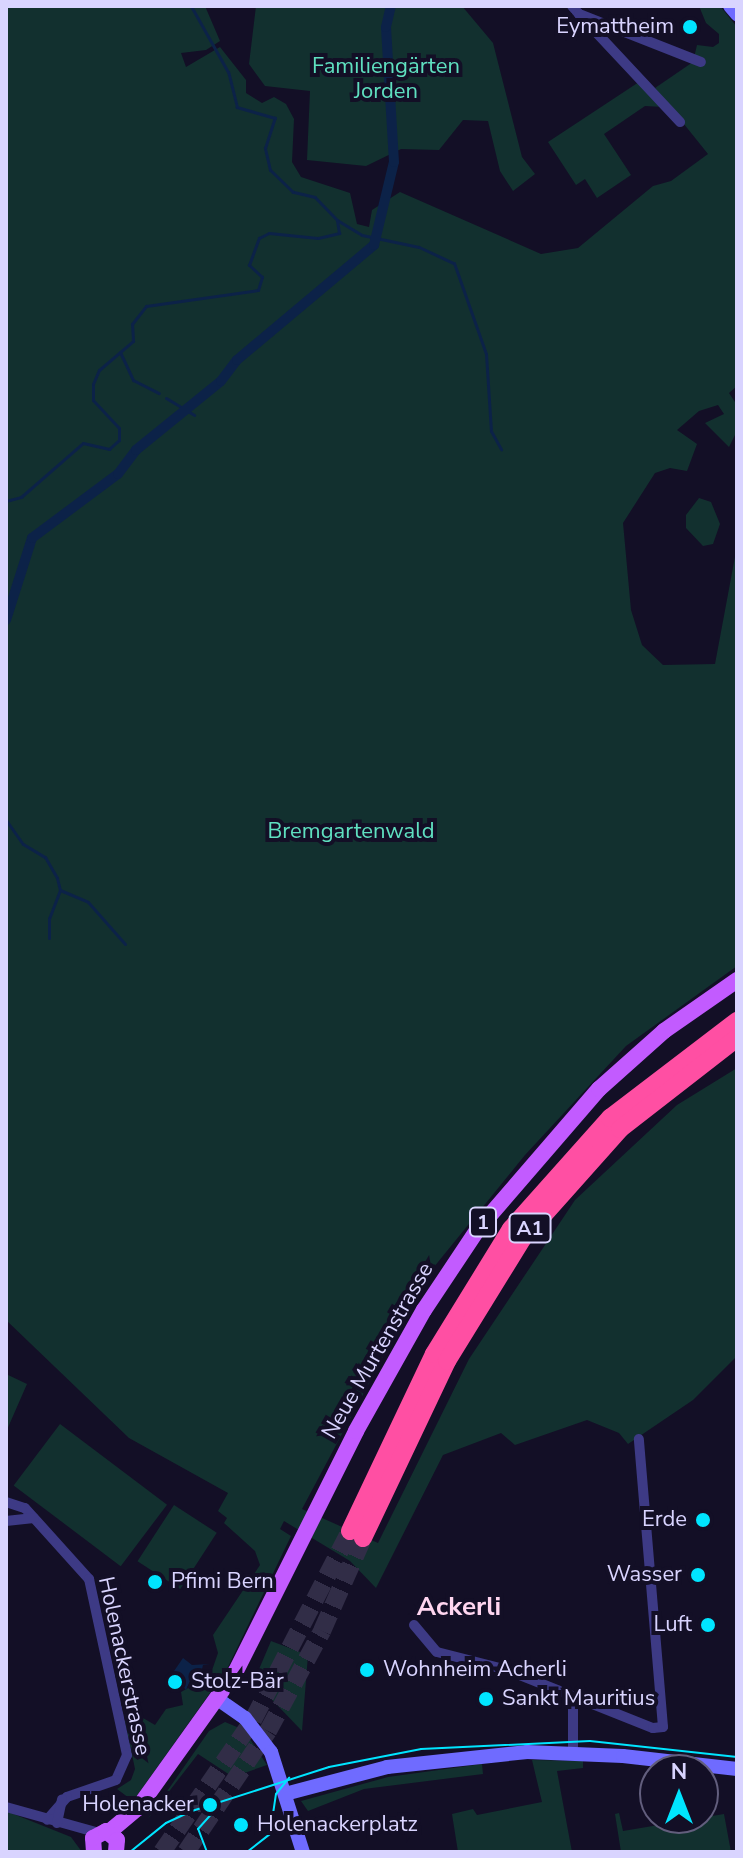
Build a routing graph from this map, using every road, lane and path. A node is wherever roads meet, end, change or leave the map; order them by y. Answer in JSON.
{"nodes":[{"id":1,"x":730,"y":6,"type":"edge"},
{"id":2,"x":576,"y":10,"type":"edge"},
{"id":3,"x":737,"y":14,"type":"edge"},
{"id":4,"x":701,"y":62,"type":"dead end"},
{"id":5,"x":680,"y":122,"type":"dead end"},
{"id":6,"x":737,"y":980,"type":"edge"},
{"id":7,"x":737,"y":1021,"type":"edge"},
{"id":8,"x":737,"y":1038,"type":"edge"},
{"id":9,"x":639,"y":1439,"type":"dead end"},
{"id":10,"x":6,"y":1502,"type":"edge"},
{"id":11,"x":34,"y":1518,"type":"junction"},
{"id":12,"x":6,"y":1521,"type":"edge"},
{"id":13,"x":414,"y":1625,"type":"dead end"},
{"id":14,"x":573,"y":1697,"type":"junction"},
{"id":15,"x":219,"y":1700,"type":"junction"},
{"id":16,"x":573,"y":1752,"type":"junction"},
{"id":17,"x":737,"y":1769,"type":"edge"},
{"id":18,"x":285,"y":1794,"type":"junction"},
{"id":19,"x":6,"y":1807,"type":"edge"},
{"id":20,"x":52,"y":1821,"type":"junction"},
{"id":21,"x":101,"y":1845,"type":"edge"},
{"id":22,"x":303,"y":1852,"type":"edge"}],
"edges":[{"from":1,"to":3,"type":"street"},
{"from":2,"to":4,"type":"street"},
{"from":2,"to":5,"type":"street"},
{"from":6,"to":15,"type":"main road","name":"Neue Murtenstrasse","number":"1"},
{"from":7,"to":8,"type":"highway","number":"A1"},
{"from":9,"to":14,"type":"street"},
{"from":10,"to":11,"type":"street","name":"Holenackerstrasse"},
{"from":11,"to":12,"type":"street"},
{"from":11,"to":20,"type":"street","name":"Holenackerstrasse"},
{"from":13,"to":14,"type":"street"},
{"from":14,"to":16,"type":"street"},
{"from":15,"to":18,"type":"street"},
{"from":15,"to":21,"type":"main road","name":"Neue Murtenstrasse","number":"1"},
{"from":16,"to":17,"type":"street"},
{"from":16,"to":18,"type":"street"},
{"from":18,"to":22,"type":"street"},
{"from":19,"to":20,"type":"street"},
{"from":20,"to":21,"type":"street"}]}
